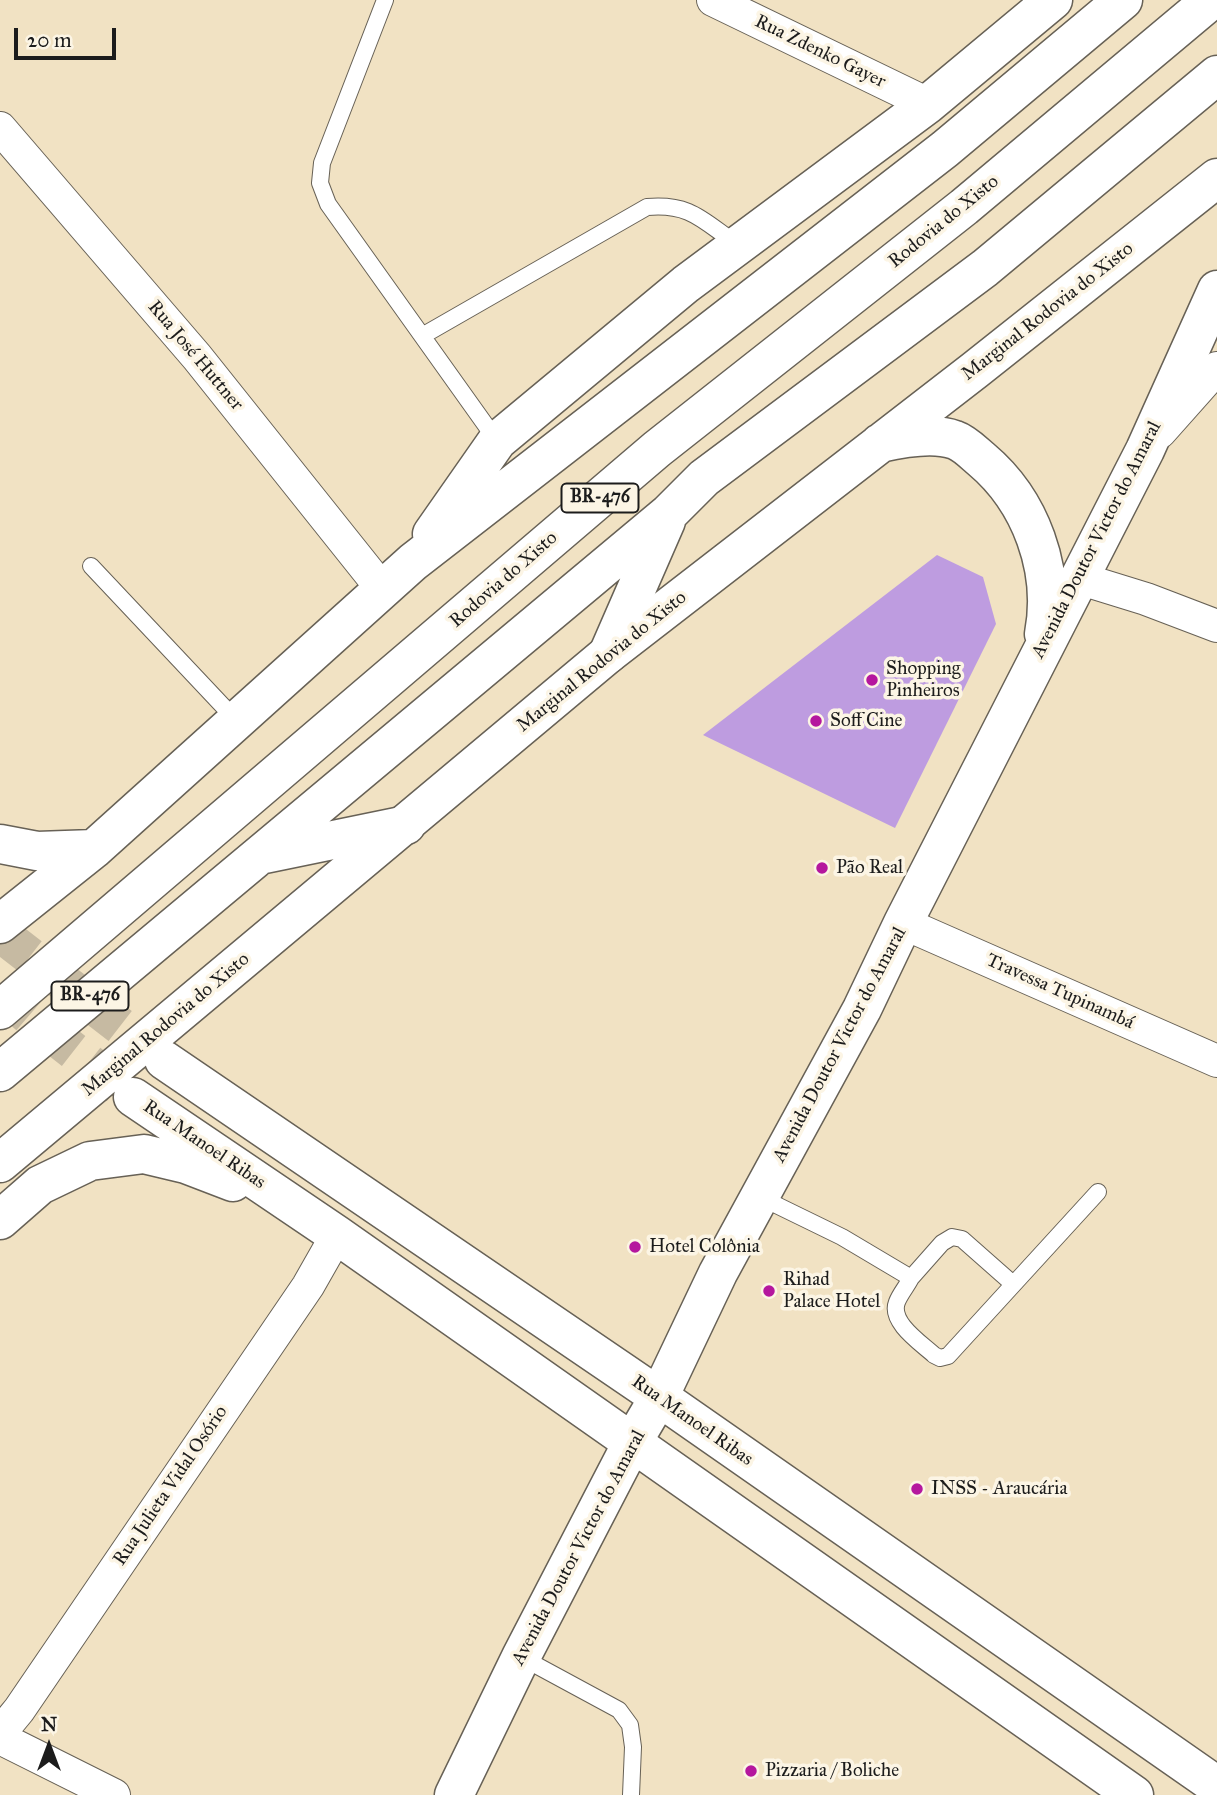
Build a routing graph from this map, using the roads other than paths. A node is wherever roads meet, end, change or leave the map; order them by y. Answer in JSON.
{"nodes":[{"id":1,"x":385,"y":0,"type":"edge"},
{"id":2,"x":713,"y":0,"type":"edge"},
{"id":3,"x":1053,"y":0,"type":"edge"},
{"id":4,"x":1123,"y":0,"type":"edge"},
{"id":5,"x":1211,"y":0,"type":"edge"},
{"id":6,"x":1217,"y":75,"type":"edge"},
{"id":7,"x":928,"y":104,"type":"junction"},
{"id":8,"x":0,"y":128,"type":"edge"},
{"id":9,"x":1217,"y":177,"type":"edge"},
{"id":10,"x":738,"y":245,"type":"junction"},
{"id":11,"x":1217,"y":290,"type":"edge"},
{"id":12,"x":422,"y":336,"type":"junction"},
{"id":13,"x":1217,"y":368,"type":"edge"},
{"id":14,"x":975,"y":370,"type":"junction"},
{"id":15,"x":497,"y":441,"type":"junction"},
{"id":16,"x":878,"y":443,"type":"junction"},
{"id":17,"x":970,"y":450,"type":"junction"},
{"id":18,"x":1145,"y":450,"type":"junction"},
{"id":19,"x":669,"y":513,"type":"junction"},
{"id":20,"x":413,"y":562,"type":"junction"},
{"id":21,"x":91,"y":566,"type":"dead end"},
{"id":22,"x":1078,"y":578,"type":"junction"},
{"id":23,"x":383,"y":590,"type":"junction"},
{"id":24,"x":1217,"y":626,"type":"edge"},
{"id":25,"x":1041,"y":650,"type":"junction"},
{"id":26,"x":608,"y":654,"type":"junction"},
{"id":27,"x":237,"y":721,"type":"junction"},
{"id":28,"x":406,"y":825,"type":"junction"},
{"id":29,"x":0,"y":844,"type":"edge"},
{"id":30,"x":94,"y":849,"type":"junction"},
{"id":31,"x":260,"y":855,"type":"junction"},
{"id":32,"x":903,"y":923,"type":"junction"},
{"id":33,"x":0,"y":924,"type":"edge"},
{"id":34,"x":0,"y":1010,"type":"edge"},
{"id":35,"x":164,"y":1060,"type":"tunnel mouth"},
{"id":36,"x":1217,"y":1061,"type":"edge"},
{"id":37,"x":0,"y":1072,"type":"edge"},
{"id":38,"x":133,"y":1097,"type":"tunnel mouth"},
{"id":39,"x":0,"y":1163,"type":"edge"},
{"id":40,"x":1098,"y":1192,"type":"dead end"},
{"id":41,"x":760,"y":1197,"type":"junction"},
{"id":42,"x":291,"y":1203,"type":"junction"},
{"id":43,"x":0,"y":1220,"type":"edge"},
{"id":44,"x":337,"y":1235,"type":"junction"},
{"id":45,"x":911,"y":1278,"type":"junction"},
{"id":46,"x":1013,"y":1284,"type":"junction"},
{"id":47,"x":659,"y":1397,"type":"junction"},
{"id":48,"x":632,"y":1443,"type":"junction"},
{"id":49,"x":521,"y":1657,"type":"junction"},
{"id":50,"x":0,"y":1736,"type":"edge"},
{"id":51,"x":1217,"y":1786,"type":"edge"},
{"id":52,"x":114,"y":1795,"type":"edge"},
{"id":53,"x":454,"y":1795,"type":"edge"},
{"id":54,"x":631,"y":1795,"type":"edge"},
{"id":55,"x":1134,"y":1795,"type":"edge"}],
"edges":[{"from":1,"to":12,"type":"lane"},
{"from":2,"to":7,"type":"street","name":"Rua Zdenko Gayer"},
{"from":3,"to":7,"type":"main road"},
{"from":4,"to":20,"type":"main road"},
{"from":5,"to":34,"type":"main road","name":"Rodovia do Xisto","number":"BR-476"},
{"from":6,"to":19,"type":"main road","number":"BR-476"},
{"from":7,"to":10,"type":"main road"},
{"from":8,"to":23,"type":"street","name":"Rua José Huttner"},
{"from":9,"to":14,"type":"main road","name":"Marginal Rodovia do Xisto"},
{"from":10,"to":12,"type":"lane"},
{"from":10,"to":15,"type":"main road"},
{"from":11,"to":18,"type":"main road","name":"Avenida Doutor Victor do Amaral"},
{"from":12,"to":15,"type":"lane"},
{"from":13,"to":18,"type":"street"},
{"from":14,"to":16,"type":"main road","name":"Marginal Rodovia do Xisto"},
{"from":14,"to":17,"type":"main road"},
{"from":15,"to":20,"type":"main road"},
{"from":16,"to":17,"type":"main road"},
{"from":16,"to":26,"type":"main road","name":"Marginal Rodovia do Xisto"},
{"from":17,"to":25,"type":"main road"},
{"from":18,"to":22,"type":"main road","name":"Avenida Doutor Victor do Amaral"},
{"from":19,"to":26,"type":"main road"},
{"from":19,"to":31,"type":"main road","number":"BR-476"},
{"from":20,"to":23,"type":"main road"},
{"from":21,"to":27,"type":"lane"},
{"from":22,"to":24,"type":"street"},
{"from":22,"to":25,"type":"main road","name":"Avenida Doutor Victor do Amaral"},
{"from":23,"to":27,"type":"main road"},
{"from":25,"to":32,"type":"main road","name":"Avenida Doutor Victor do Amaral"},
{"from":26,"to":28,"type":"main road","name":"Marginal Rodovia do Xisto"},
{"from":27,"to":30,"type":"main road"},
{"from":28,"to":31,"type":"main road"},
{"from":28,"to":39,"type":"main road","name":"Marginal Rodovia do Xisto"},
{"from":29,"to":30,"type":"main road"},
{"from":30,"to":33,"type":"main road"},
{"from":31,"to":37,"type":"main road","number":"BR-476"},
{"from":32,"to":36,"type":"street","name":"Travessa Tupinambá"},
{"from":32,"to":41,"type":"main road","name":"Avenida Doutor Victor do Amaral"},
{"from":35,"to":47,"type":"main road","name":"Rua Manoel Ribas"},
{"from":38,"to":42,"type":"main road","name":"Rua Manoel Ribas"},
{"from":40,"to":46,"type":"lane"},
{"from":41,"to":45,"type":"lane"},
{"from":41,"to":47,"type":"main road","name":"Avenida Doutor Victor do Amaral"},
{"from":42,"to":43,"type":"main road"},
{"from":42,"to":44,"type":"main road","name":"Rua Manoel Ribas"},
{"from":44,"to":48,"type":"main road","name":"Rua Manoel Ribas"},
{"from":44,"to":50,"type":"street","name":"Rua Julieta Vidal Osório"},
{"from":45,"to":46,"type":"lane"},
{"from":45,"to":46,"type":"lane"},
{"from":47,"to":48,"type":"main road","name":"Avenida Doutor Victor do Amaral"},
{"from":47,"to":51,"type":"main road","name":"Rua Manoel Ribas"},
{"from":48,"to":49,"type":"main road","name":"Avenida Doutor Victor do Amaral"},
{"from":48,"to":55,"type":"main road","name":"Rua Manoel Ribas"},
{"from":49,"to":53,"type":"main road","name":"Avenida Doutor Victor do Amaral"},
{"from":49,"to":54,"type":"lane"},
{"from":50,"to":52,"type":"street"}]}
